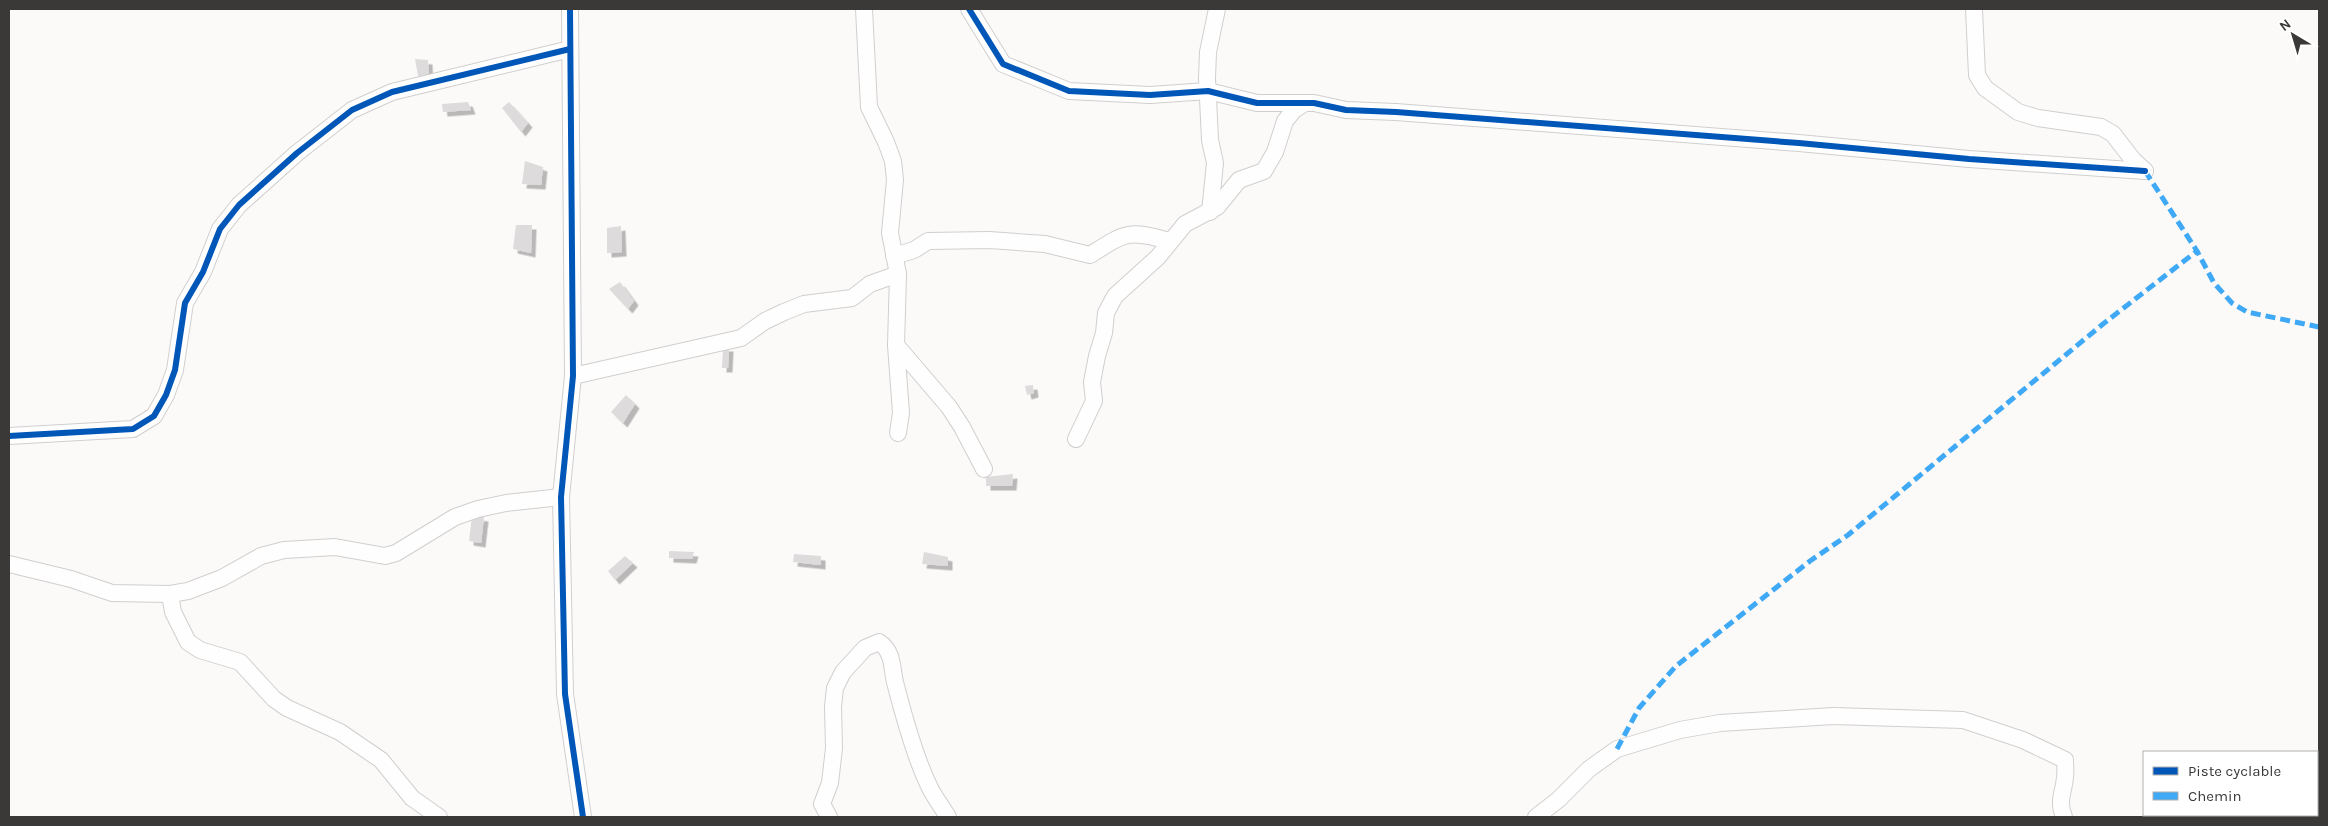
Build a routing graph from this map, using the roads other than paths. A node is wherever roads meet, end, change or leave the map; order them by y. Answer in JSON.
{"nodes":[{"id":1,"x":570,"y":9,"type":"edge"},
{"id":2,"x":864,"y":9,"type":"edge"},
{"id":3,"x":969,"y":9,"type":"edge"},
{"id":4,"x":1217,"y":9,"type":"edge"},
{"id":5,"x":1974,"y":9,"type":"edge"},
{"id":6,"x":570,"y":49,"type":"junction"},
{"id":7,"x":1208,"y":91,"type":"junction"},
{"id":8,"x":1305,"y":103,"type":"junction"},
{"id":9,"x":1210,"y":212,"type":"junction"},
{"id":10,"x":1169,"y":241,"type":"junction"},
{"id":11,"x":894,"y":256,"type":"junction"},
{"id":12,"x":898,"y":274,"type":"junction"},
{"id":13,"x":896,"y":345,"type":"junction"},
{"id":14,"x":573,"y":376,"type":"junction"},
{"id":15,"x":898,"y":433,"type":"dead end"},
{"id":16,"x":9,"y":436,"type":"edge"},
{"id":17,"x":1076,"y":439,"type":"dead end"},
{"id":18,"x":984,"y":469,"type":"dead end"},
{"id":19,"x":561,"y":497,"type":"junction"},
{"id":20,"x":9,"y":564,"type":"edge"},
{"id":21,"x":170,"y":594,"type":"junction"},
{"id":22,"x":823,"y":813,"type":"edge"},
{"id":23,"x":439,"y":817,"type":"edge"},
{"id":24,"x":583,"y":817,"type":"edge"},
{"id":25,"x":948,"y":817,"type":"edge"},
{"id":26,"x":1536,"y":817,"type":"edge"},
{"id":27,"x":2064,"y":817,"type":"edge"}],
"edges":[{"from":1,"to":6,"type":"street"},
{"from":2,"to":11,"type":"street"},
{"from":3,"to":7,"type":"street"},
{"from":4,"to":7,"type":"street"},
{"from":5,"to":8,"type":"street"},
{"from":6,"to":14,"type":"street"},
{"from":6,"to":16,"type":"street"},
{"from":7,"to":8,"type":"street"},
{"from":7,"to":9,"type":"street"},
{"from":8,"to":9,"type":"street"},
{"from":9,"to":10,"type":"street"},
{"from":10,"to":11,"type":"street"},
{"from":10,"to":17,"type":"street"},
{"from":11,"to":12,"type":"street"},
{"from":12,"to":13,"type":"street"},
{"from":12,"to":14,"type":"street"},
{"from":13,"to":15,"type":"street"},
{"from":13,"to":18,"type":"street"},
{"from":14,"to":19,"type":"street"},
{"from":19,"to":21,"type":"street"},
{"from":19,"to":24,"type":"street"},
{"from":20,"to":21,"type":"street"},
{"from":21,"to":23,"type":"street"},
{"from":22,"to":25,"type":"street"},
{"from":26,"to":27,"type":"street"}]}
